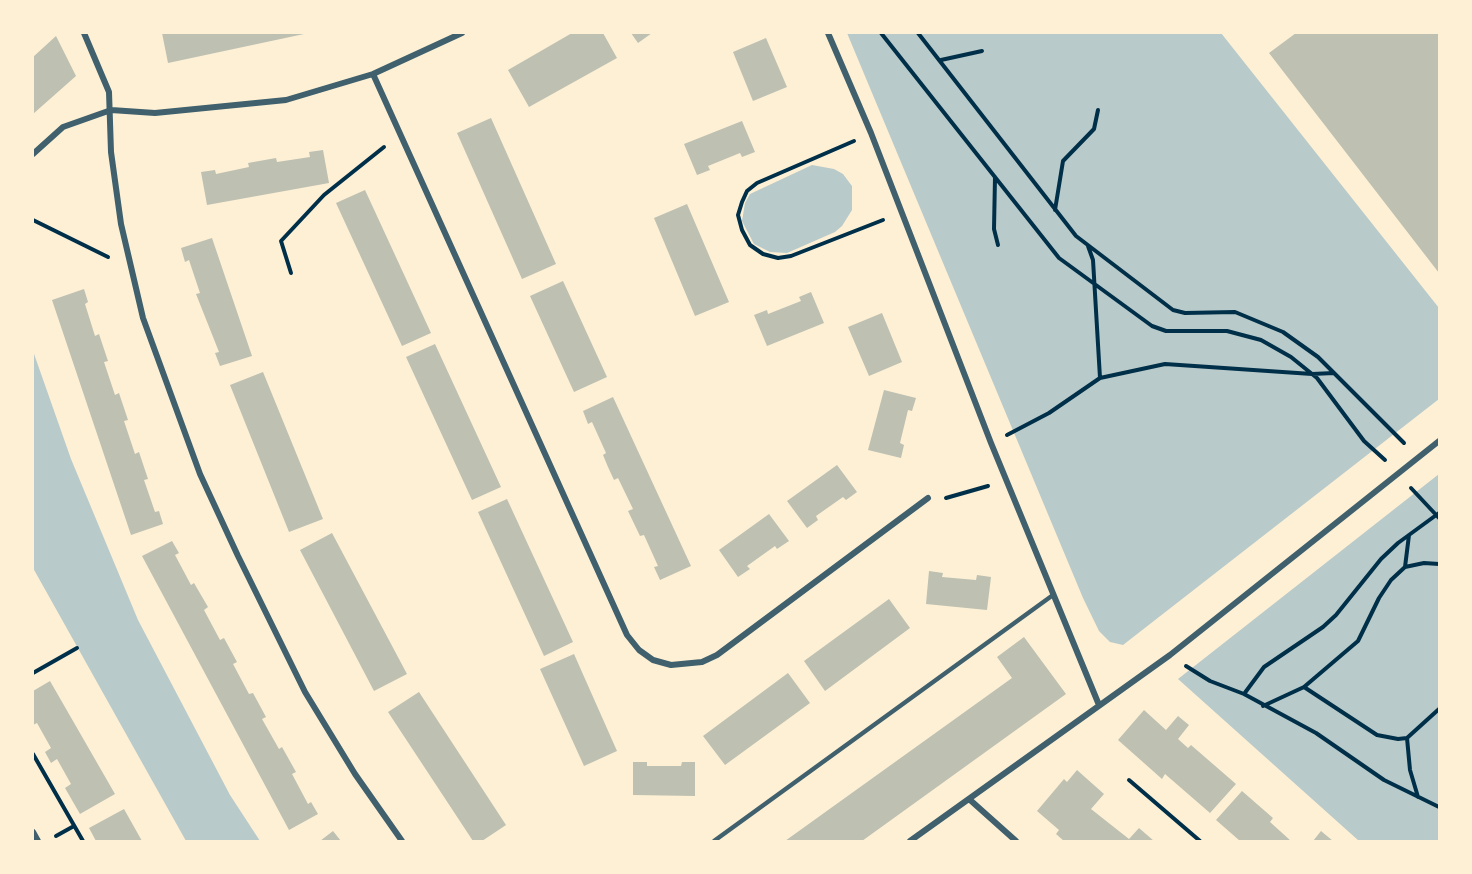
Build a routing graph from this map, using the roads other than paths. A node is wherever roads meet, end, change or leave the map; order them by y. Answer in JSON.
{"nodes":[{"id":1,"x":84,"y":33,"type":"edge"},
{"id":2,"x":462,"y":33,"type":"edge"},
{"id":3,"x":828,"y":33,"type":"edge"},
{"id":4,"x":373,"y":74,"type":"junction"},
{"id":5,"x":111,"y":110,"type":"junction"},
{"id":6,"x":33,"y":154,"type":"edge"},
{"id":7,"x":1439,"y":441,"type":"edge"},
{"id":8,"x":928,"y":498,"type":"road end"},
{"id":9,"x":1053,"y":595,"type":"junction"},
{"id":10,"x":1099,"y":705,"type":"junction"},
{"id":11,"x":969,"y":799,"type":"junction"},
{"id":12,"x":33,"y":832,"type":"edge"},
{"id":13,"x":38,"y":841,"type":"edge"},
{"id":14,"x":402,"y":841,"type":"edge"},
{"id":15,"x":714,"y":841,"type":"edge"},
{"id":16,"x":910,"y":841,"type":"edge"},
{"id":17,"x":1016,"y":841,"type":"edge"}],
"edges":[{"from":1,"to":5,"type":"street"},
{"from":2,"to":4,"type":"street"},
{"from":3,"to":9,"type":"street"},
{"from":4,"to":5,"type":"street"},
{"from":4,"to":8,"type":"street"},
{"from":5,"to":6,"type":"street"},
{"from":5,"to":14,"type":"street"},
{"from":7,"to":10,"type":"street"},
{"from":9,"to":10,"type":"street"},
{"from":9,"to":15,"type":"lane"},
{"from":10,"to":11,"type":"street"},
{"from":11,"to":16,"type":"street"},
{"from":11,"to":17,"type":"street"},
{"from":12,"to":13,"type":"street"}]}
